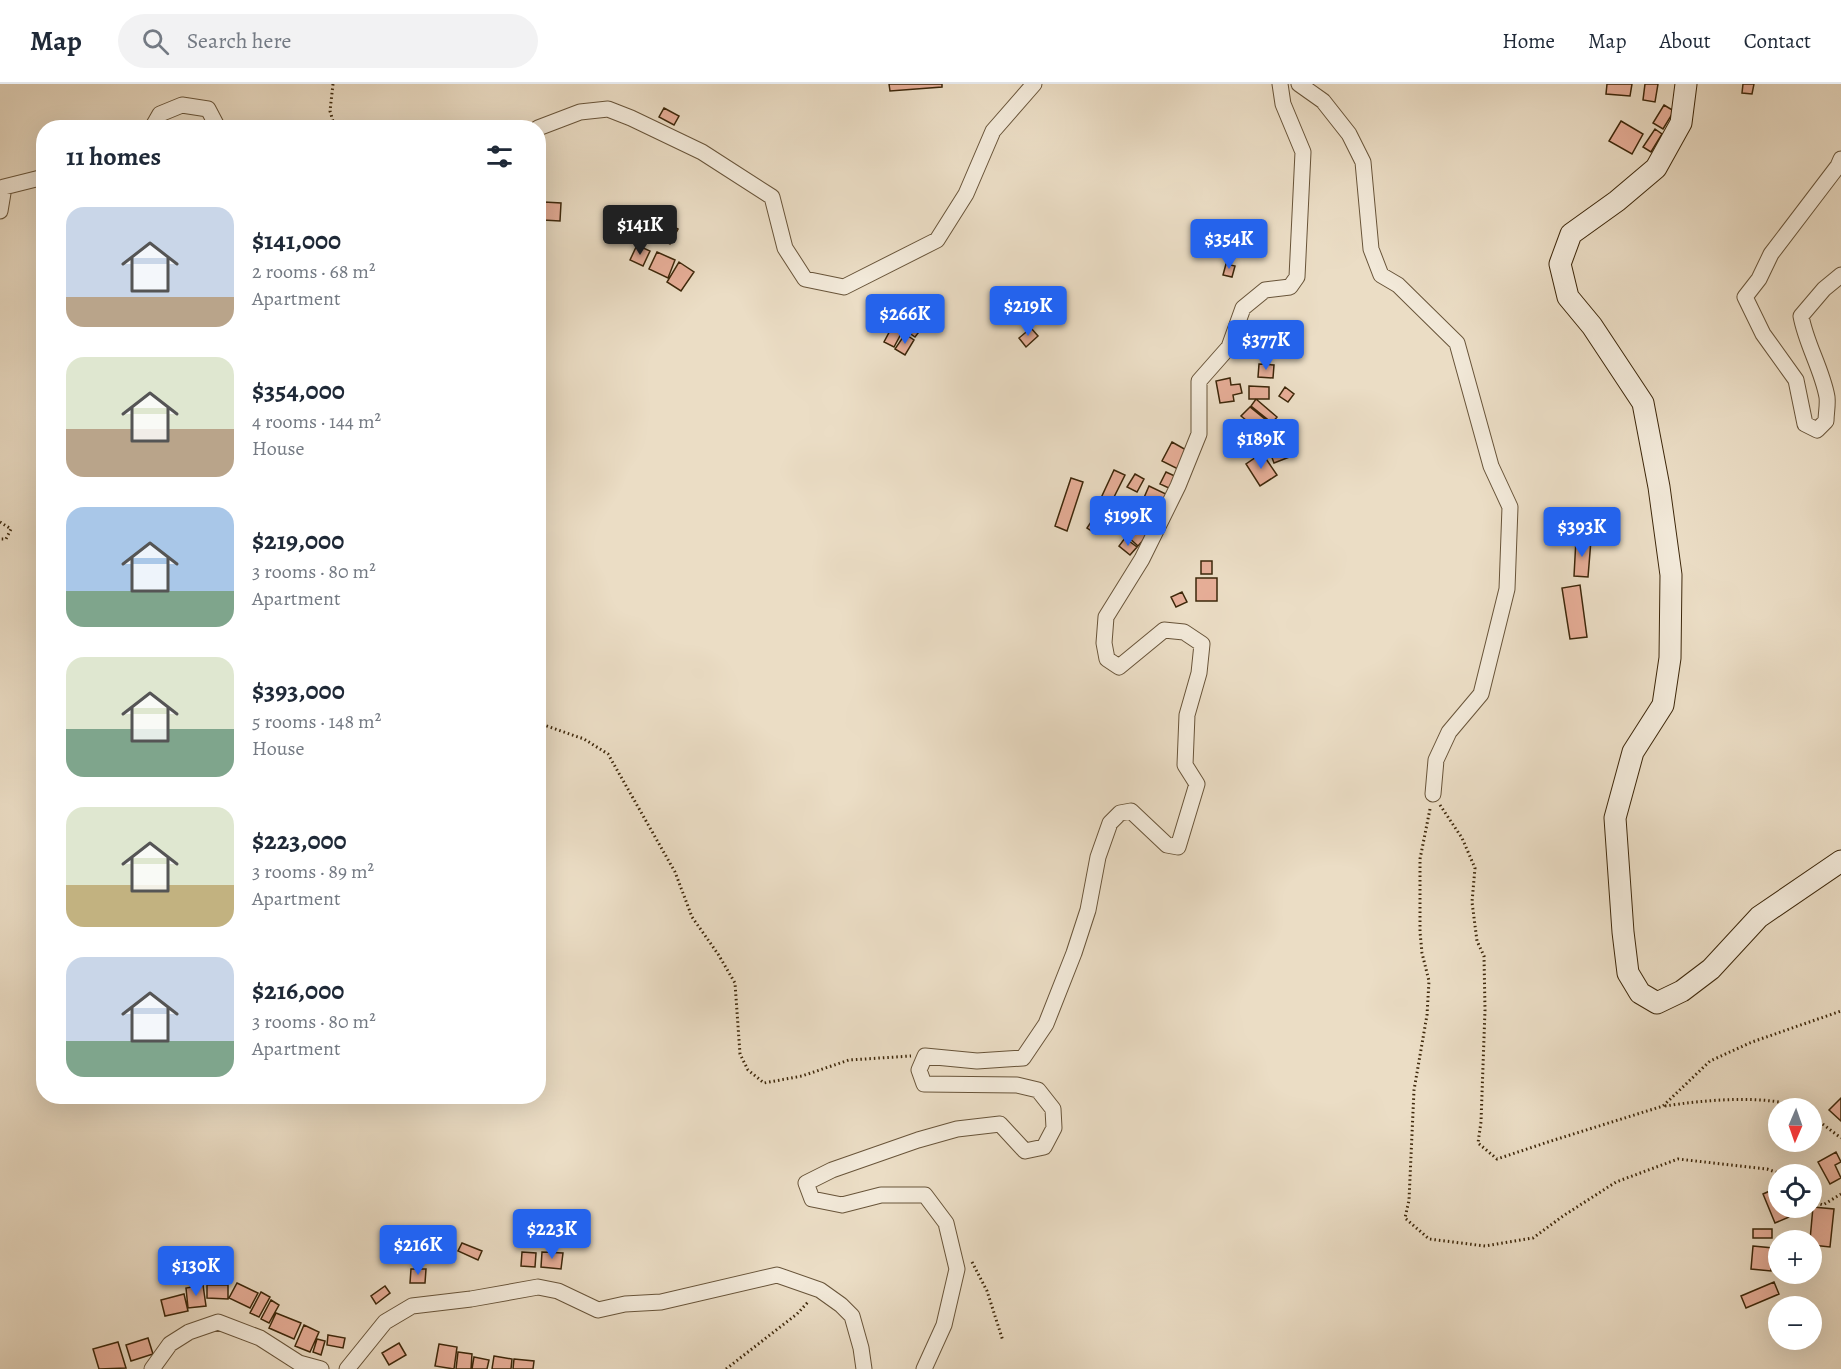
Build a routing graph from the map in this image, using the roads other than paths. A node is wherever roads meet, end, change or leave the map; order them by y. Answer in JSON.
{"nodes":[{"id":1,"x":1034,"y":84,"type":"edge"},
{"id":2,"x":1280,"y":84,"type":"edge"},
{"id":3,"x":1299,"y":84,"type":"edge"},
{"id":4,"x":1686,"y":84,"type":"edge"},
{"id":5,"x":157,"y":120,"type":"edge"},
{"id":6,"x":214,"y":120,"type":"edge"},
{"id":7,"x":546,"y":125,"type":"edge"},
{"id":8,"x":1841,"y":159,"type":"edge"},
{"id":9,"x":36,"y":179,"type":"edge"},
{"id":10,"x":0,"y":211,"type":"edge"},
{"id":11,"x":1841,"y":275,"type":"edge"},
{"id":12,"x":1433,"y":794,"type":"road end"},
{"id":13,"x":1841,"y":861,"type":"edge"},
{"id":14,"x":152,"y":1369,"type":"edge"},
{"id":15,"x":321,"y":1369,"type":"edge"},
{"id":16,"x":347,"y":1369,"type":"edge"},
{"id":17,"x":864,"y":1369,"type":"edge"},
{"id":18,"x":924,"y":1369,"type":"edge"}],
"edges":[{"from":1,"to":7,"type":"street"},
{"from":2,"to":18,"type":"street"},
{"from":3,"to":12,"type":"street"},
{"from":4,"to":13,"type":"main road"},
{"from":5,"to":6,"type":"street"},
{"from":8,"to":11,"type":"street"},
{"from":9,"to":10,"type":"street"},
{"from":14,"to":15,"type":"street"},
{"from":16,"to":17,"type":"street"}]}
